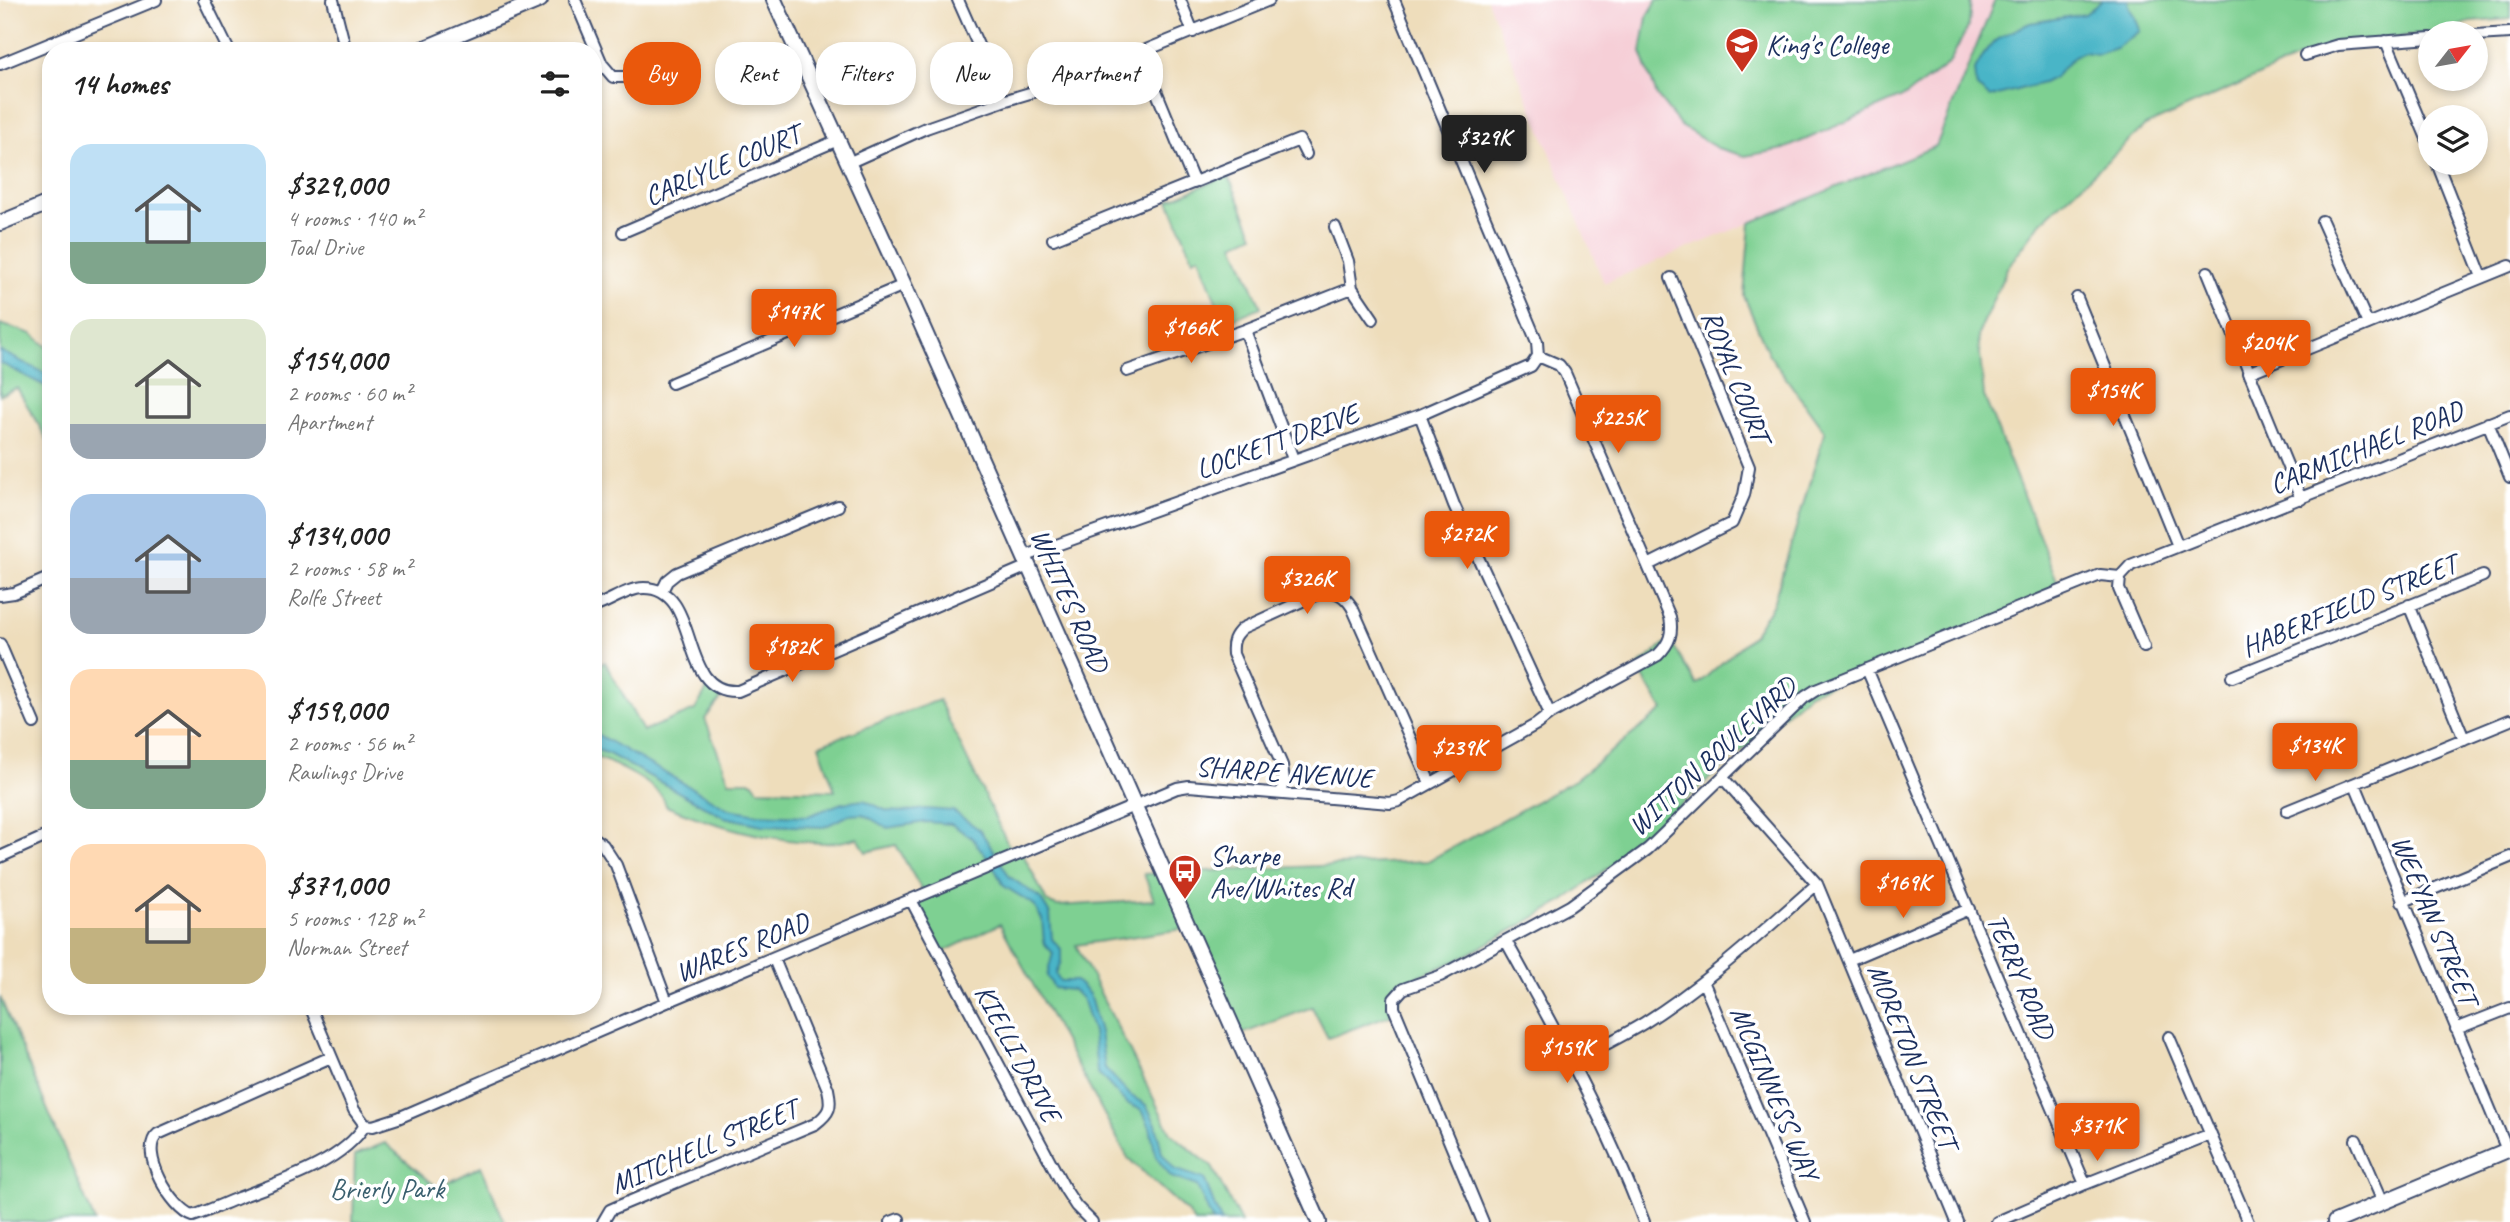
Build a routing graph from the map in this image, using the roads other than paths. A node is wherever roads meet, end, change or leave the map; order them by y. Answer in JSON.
{"nodes":[{"id":1,"x":156,"y":0,"type":"edge"},
{"id":2,"x":204,"y":0,"type":"edge"},
{"id":3,"x":333,"y":0,"type":"edge"},
{"id":4,"x":540,"y":0,"type":"edge"},
{"id":5,"x":575,"y":0,"type":"edge"},
{"id":6,"x":774,"y":0,"type":"edge"},
{"id":7,"x":958,"y":0,"type":"edge"},
{"id":8,"x":1180,"y":0,"type":"edge"},
{"id":9,"x":1269,"y":0,"type":"edge"},
{"id":10,"x":1394,"y":0,"type":"edge"},
{"id":11,"x":1192,"y":32,"type":"junction"},
{"id":12,"x":2510,"y":33,"type":"edge"},
{"id":13,"x":2488,"y":35,"type":"edge"},
{"id":14,"x":2418,"y":39,"type":"edge"},
{"id":15,"x":2386,"y":41,"type":"junction"},
{"id":16,"x":54,"y":42,"type":"edge"},
{"id":17,"x":225,"y":42,"type":"edge"},
{"id":18,"x":343,"y":42,"type":"edge"},
{"id":19,"x":442,"y":42,"type":"edge"},
{"id":20,"x":593,"y":42,"type":"edge"},
{"id":21,"x":977,"y":42,"type":"edge"},
{"id":22,"x":1163,"y":45,"type":"edge"},
{"id":23,"x":42,"y":47,"type":"edge"},
{"id":24,"x":2305,"y":55,"type":"dead end"},
{"id":25,"x":0,"y":64,"type":"edge"},
{"id":26,"x":602,"y":64,"type":"edge"},
{"id":27,"x":623,"y":77,"type":"edge"},
{"id":28,"x":992,"y":105,"type":"edge"},
{"id":29,"x":1163,"y":105,"type":"edge"},
{"id":30,"x":2418,"y":117,"type":"edge"},
{"id":31,"x":1294,"y":127,"type":"dead end"},
{"id":32,"x":1299,"y":139,"type":"junction"},
{"id":33,"x":838,"y":140,"type":"junction"},
{"id":34,"x":1306,"y":154,"type":"dead end"},
{"id":35,"x":848,"y":163,"type":"junction"},
{"id":36,"x":2442,"y":175,"type":"edge"},
{"id":37,"x":1194,"y":183,"type":"junction"},
{"id":38,"x":42,"y":206,"type":"edge"},
{"id":39,"x":2322,"y":221,"type":"dead end"},
{"id":40,"x":0,"y":223,"type":"edge"},
{"id":41,"x":1335,"y":227,"type":"dead end"},
{"id":42,"x":623,"y":232,"type":"dead end"},
{"id":43,"x":1053,"y":239,"type":"dead end"},
{"id":44,"x":2510,"y":266,"type":"edge"},
{"id":45,"x":2208,"y":272,"type":"dead end"},
{"id":46,"x":2482,"y":277,"type":"junction"},
{"id":47,"x":1671,"y":278,"type":"dead end"},
{"id":48,"x":904,"y":285,"type":"junction"},
{"id":49,"x":1352,"y":288,"type":"junction"},
{"id":50,"x":2077,"y":298,"type":"dead end"},
{"id":51,"x":1373,"y":319,"type":"dead end"},
{"id":52,"x":2368,"y":324,"type":"junction"},
{"id":53,"x":1245,"y":330,"type":"junction"},
{"id":54,"x":1538,"y":356,"type":"junction"},
{"id":55,"x":1127,"y":371,"type":"dead end"},
{"id":56,"x":2248,"y":373,"type":"junction"},
{"id":57,"x":672,"y":383,"type":"dead end"},
{"id":58,"x":1420,"y":415,"type":"junction"},
{"id":59,"x":2510,"y":415,"type":"edge"},
{"id":60,"x":2488,"y":423,"type":"junction"},
{"id":61,"x":1293,"y":459,"type":"junction"},
{"id":62,"x":2510,"y":477,"type":"edge"},
{"id":63,"x":2301,"y":499,"type":"junction"},
{"id":64,"x":838,"y":506,"type":"dead end"},
{"id":65,"x":2238,"y":522,"type":"joint"},
{"id":66,"x":2178,"y":545,"type":"junction"},
{"id":67,"x":1026,"y":561,"type":"junction"},
{"id":68,"x":1648,"y":565,"type":"junction"},
{"id":69,"x":2483,"y":576,"type":"dead end"},
{"id":70,"x":2120,"y":577,"type":"junction"},
{"id":71,"x":42,"y":581,"type":"edge"},
{"id":72,"x":662,"y":591,"type":"junction"},
{"id":73,"x":0,"y":595,"type":"edge"},
{"id":74,"x":602,"y":603,"type":"edge"},
{"id":75,"x":2409,"y":606,"type":"junction"},
{"id":76,"x":0,"y":644,"type":"edge"},
{"id":77,"x":2144,"y":647,"type":"dead end"},
{"id":78,"x":1867,"y":669,"type":"junction"},
{"id":79,"x":2232,"y":677,"type":"dead end"},
{"id":80,"x":1550,"y":713,"type":"junction"},
{"id":81,"x":2510,"y":720,"type":"edge"},
{"id":82,"x":34,"y":723,"type":"dead end"},
{"id":83,"x":2464,"y":739,"type":"junction"},
{"id":84,"x":1723,"y":778,"type":"junction"},
{"id":85,"x":1430,"y":783,"type":"junction"},
{"id":86,"x":2354,"y":784,"type":"junction"},
{"id":87,"x":1282,"y":792,"type":"junction"},
{"id":88,"x":1135,"y":804,"type":"junction"},
{"id":89,"x":2287,"y":811,"type":"dead end"},
{"id":90,"x":42,"y":838,"type":"edge"},
{"id":91,"x":602,"y":844,"type":"edge"},
{"id":92,"x":0,"y":857,"type":"edge"},
{"id":93,"x":2510,"y":857,"type":"edge"},
{"id":94,"x":1816,"y":884,"type":"junction"},
{"id":95,"x":911,"y":900,"type":"junction"},
{"id":96,"x":2402,"y":902,"type":"junction"},
{"id":97,"x":1969,"y":909,"type":"junction"},
{"id":98,"x":1506,"y":941,"type":"junction"},
{"id":99,"x":774,"y":959,"type":"junction"},
{"id":100,"x":1849,"y":960,"type":"junction"},
{"id":101,"x":1703,"y":981,"type":"junction"},
{"id":102,"x":667,"y":1002,"type":"junction"},
{"id":103,"x":2510,"y":1008,"type":"edge"},
{"id":104,"x":314,"y":1015,"type":"edge"},
{"id":105,"x":2456,"y":1029,"type":"junction"},
{"id":106,"x":2169,"y":1037,"type":"dead end"},
{"id":107,"x":331,"y":1057,"type":"junction"},
{"id":108,"x":1572,"y":1062,"type":"junction"},
{"id":109,"x":365,"y":1125,"type":"junction"},
{"id":110,"x":2211,"y":1134,"type":"junction"},
{"id":111,"x":2356,"y":1140,"type":"dead end"},
{"id":112,"x":2509,"y":1150,"type":"edge"},
{"id":113,"x":2085,"y":1184,"type":"junction"},
{"id":114,"x":2383,"y":1202,"type":"junction"},
{"id":115,"x":603,"y":1222,"type":"edge"},
{"id":116,"x":1092,"y":1222,"type":"edge"},
{"id":117,"x":1319,"y":1222,"type":"edge"},
{"id":118,"x":1483,"y":1222,"type":"edge"},
{"id":119,"x":1644,"y":1222,"type":"edge"},
{"id":120,"x":1805,"y":1222,"type":"edge"},
{"id":121,"x":1957,"y":1222,"type":"edge"},
{"id":122,"x":1997,"y":1222,"type":"edge"},
{"id":123,"x":2248,"y":1222,"type":"edge"},
{"id":124,"x":2335,"y":1222,"type":"edge"}],
"edges":[{"from":1,"to":16,"type":"street"},
{"from":2,"to":17,"type":"street"},
{"from":3,"to":18,"type":"street"},
{"from":4,"to":19,"type":"street"},
{"from":5,"to":20,"type":"street"},
{"from":6,"to":33,"type":"street","name":"WHITES ROAD"},
{"from":7,"to":21,"type":"street"},
{"from":8,"to":11,"type":"street"},
{"from":9,"to":11,"type":"street"},
{"from":10,"to":54,"type":"street"},
{"from":11,"to":22,"type":"street"},
{"from":12,"to":13,"type":"street"},
{"from":14,"to":15,"type":"street"},
{"from":15,"to":24,"type":"street"},
{"from":15,"to":30,"type":"street"},
{"from":23,"to":25,"type":"street"},
{"from":26,"to":27,"type":"street"},
{"from":28,"to":35,"type":"street"},
{"from":29,"to":37,"type":"street"},
{"from":31,"to":32,"type":"street"},
{"from":32,"to":34,"type":"street"},
{"from":32,"to":37,"type":"street"},
{"from":33,"to":35,"type":"street","name":"WHITES ROAD"},
{"from":33,"to":42,"type":"street","name":"CARLYLE COURT"},
{"from":35,"to":48,"type":"street","name":"WHITES ROAD"},
{"from":36,"to":46,"type":"street"},
{"from":37,"to":43,"type":"street"},
{"from":38,"to":40,"type":"street"},
{"from":39,"to":52,"type":"street"},
{"from":41,"to":49,"type":"street"},
{"from":44,"to":46,"type":"street"},
{"from":45,"to":56,"type":"street"},
{"from":46,"to":52,"type":"street"},
{"from":47,"to":68,"type":"street","name":"ROYAL COURT"},
{"from":48,"to":57,"type":"street"},
{"from":48,"to":67,"type":"street","name":"WHITES ROAD"},
{"from":49,"to":51,"type":"street"},
{"from":49,"to":53,"type":"street"},
{"from":50,"to":66,"type":"street"},
{"from":52,"to":56,"type":"street"},
{"from":53,"to":55,"type":"street"},
{"from":53,"to":61,"type":"street"},
{"from":54,"to":58,"type":"street","name":"LOCKETT DRIVE"},
{"from":54,"to":68,"type":"street","name":"SHARPE AVENUE"},
{"from":56,"to":63,"type":"street"},
{"from":58,"to":61,"type":"street","name":"LOCKETT DRIVE"},
{"from":58,"to":80,"type":"street"},
{"from":59,"to":60,"type":"street","name":"CARMICHAEL ROAD"},
{"from":60,"to":62,"type":"street"},
{"from":60,"to":63,"type":"street","name":"CARMICHAEL ROAD"},
{"from":61,"to":67,"type":"street","name":"LOCKETT DRIVE"},
{"from":63,"to":65,"type":"street","name":"CARMICHAEL ROAD"},
{"from":64,"to":72,"type":"street"},
{"from":65,"to":66,"type":"street","name":"WITTON BOULEVARD"},
{"from":66,"to":70,"type":"street","name":"WITTON BOULEVARD"},
{"from":67,"to":72,"type":"street","name":"LOCKETT DRIVE"},
{"from":67,"to":88,"type":"street","name":"WHITES ROAD"},
{"from":68,"to":80,"type":"street","name":"SHARPE AVENUE"},
{"from":69,"to":75,"type":"street","name":"HABERFIELD STREET"},
{"from":70,"to":77,"type":"street"},
{"from":70,"to":78,"type":"street","name":"WITTON BOULEVARD"},
{"from":71,"to":73,"type":"street"},
{"from":72,"to":74,"type":"street"},
{"from":75,"to":79,"type":"street","name":"HABERFIELD STREET"},
{"from":75,"to":83,"type":"street"},
{"from":76,"to":82,"type":"street"},
{"from":78,"to":84,"type":"street","name":"WITTON BOULEVARD"},
{"from":78,"to":97,"type":"street","name":"TERRY ROAD"},
{"from":80,"to":85,"type":"street","name":"SHARPE AVENUE"},
{"from":81,"to":83,"type":"street"},
{"from":83,"to":86,"type":"street"},
{"from":84,"to":94,"type":"street","name":"MORETON STREET"},
{"from":84,"to":98,"type":"street","name":"WITTON BOULEVARD"},
{"from":85,"to":87,"type":"street","name":"SHARPE AVENUE"},
{"from":85,"to":87,"type":"street"},
{"from":86,"to":89,"type":"street"},
{"from":86,"to":96,"type":"street","name":"WEEYAN STREET"},
{"from":87,"to":88,"type":"street","name":"SHARPE AVENUE"},
{"from":88,"to":95,"type":"street","name":"WARES ROAD"},
{"from":88,"to":117,"type":"street","name":"WHITES ROAD"},
{"from":90,"to":92,"type":"street"},
{"from":91,"to":102,"type":"street"},
{"from":93,"to":96,"type":"street"},
{"from":94,"to":100,"type":"street","name":"MORETON STREET"},
{"from":94,"to":101,"type":"street"},
{"from":95,"to":99,"type":"street","name":"WARES ROAD"},
{"from":95,"to":116,"type":"street","name":"KIELLI DRIVE"},
{"from":96,"to":105,"type":"street","name":"WEEYAN STREET"},
{"from":97,"to":100,"type":"street"},
{"from":97,"to":113,"type":"street","name":"TERRY ROAD"},
{"from":98,"to":108,"type":"street"},
{"from":98,"to":118,"type":"street","name":"WITTON BOULEVARD"},
{"from":99,"to":102,"type":"street","name":"WARES ROAD"},
{"from":99,"to":115,"type":"street","name":"MITCHELL STREET"},
{"from":100,"to":121,"type":"street","name":"MORETON STREET"},
{"from":101,"to":108,"type":"street"},
{"from":101,"to":120,"type":"street","name":"MCGINNESS WAY"},
{"from":102,"to":109,"type":"street","name":"WARES ROAD"},
{"from":103,"to":105,"type":"street"},
{"from":104,"to":107,"type":"street"},
{"from":105,"to":112,"type":"street","name":"WEEYAN STREET"},
{"from":106,"to":110,"type":"street"},
{"from":107,"to":109,"type":"street"},
{"from":107,"to":109,"type":"street"},
{"from":108,"to":119,"type":"street"},
{"from":110,"to":113,"type":"street"},
{"from":110,"to":123,"type":"street"},
{"from":111,"to":114,"type":"street"},
{"from":112,"to":114,"type":"street"},
{"from":113,"to":122,"type":"street"},
{"from":114,"to":124,"type":"street"}]}
